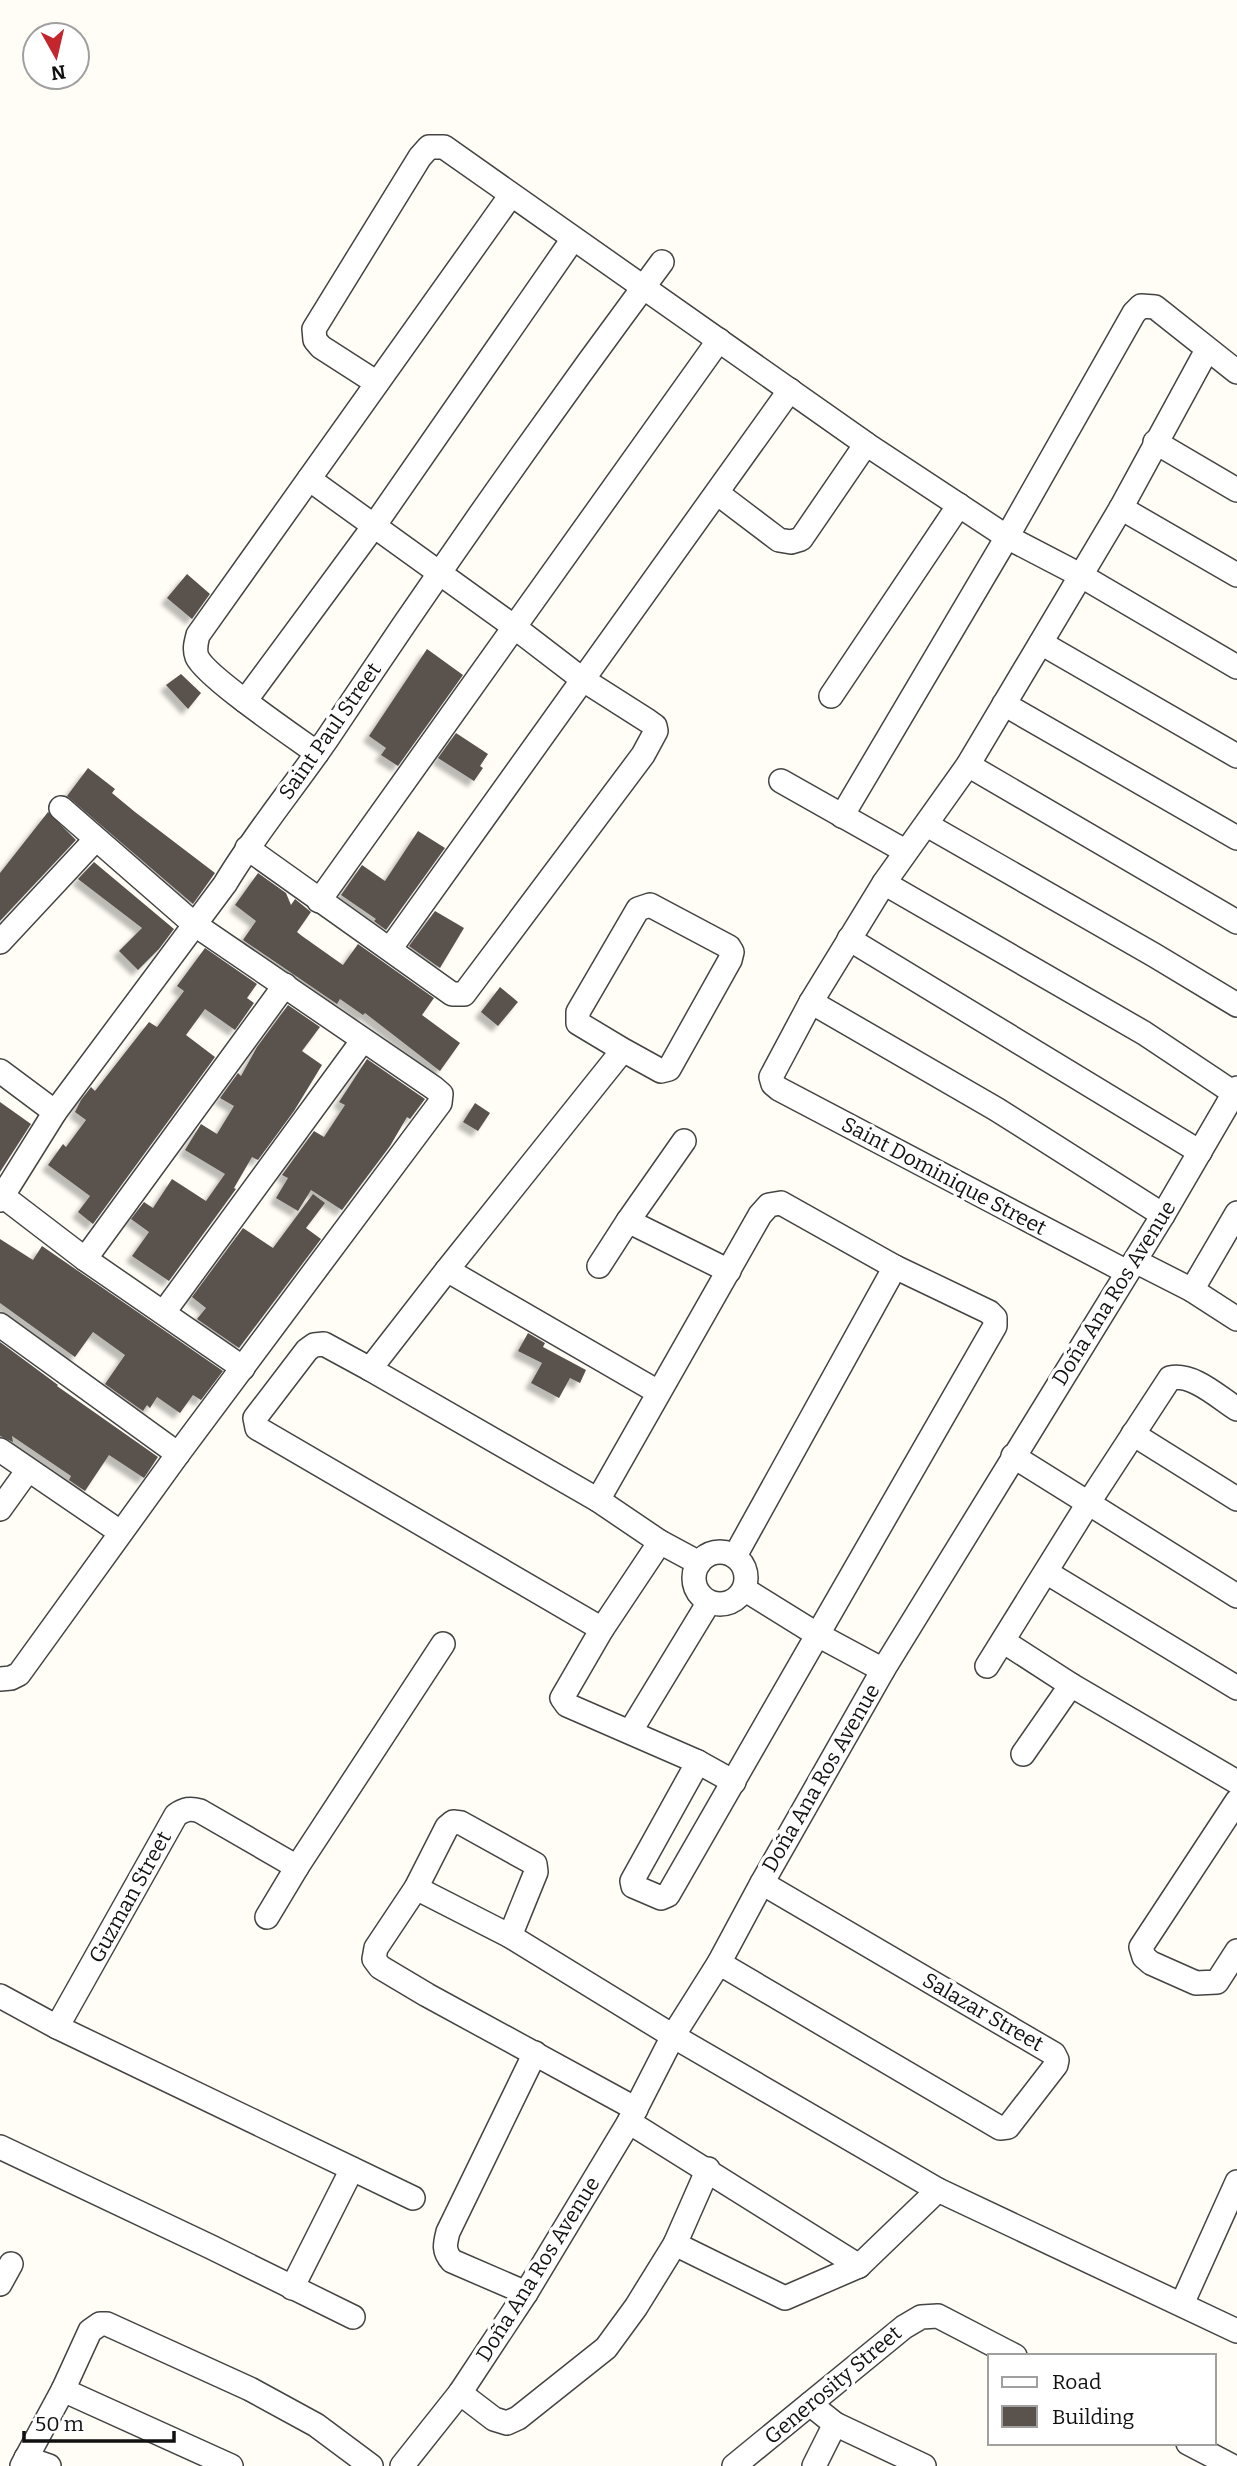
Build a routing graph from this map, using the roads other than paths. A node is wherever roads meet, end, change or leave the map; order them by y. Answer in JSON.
{"nodes":[{"id":1,"x":511,"y":195,"type":"junction"},
{"id":2,"x":573,"y":239,"type":"junction"},
{"id":3,"x":662,"y":262,"type":"dead end"},
{"id":4,"x":644,"y":286,"type":"junction"},
{"id":5,"x":719,"y":340,"type":"junction"},
{"id":6,"x":1207,"y":350,"type":"junction"},
{"id":7,"x":1237,"y":372,"type":"edge"},
{"id":8,"x":377,"y":383,"type":"junction"},
{"id":9,"x":790,"y":390,"type":"junction"},
{"id":10,"x":1155,"y":442,"type":"junction"},
{"id":11,"x":866,"y":444,"type":"junction"},
{"id":12,"x":309,"y":479,"type":"junction"},
{"id":13,"x":1237,"y":490,"type":"edge"},
{"id":14,"x":717,"y":493,"type":"junction"},
{"id":15,"x":959,"y":505,"type":"junction"},
{"id":16,"x":1121,"y":508,"type":"junction"},
{"id":17,"x":374,"y":526,"type":"junction"},
{"id":18,"x":1007,"y":537,"type":"junction"},
{"id":19,"x":438,"y":573,"type":"junction"},
{"id":20,"x":1080,"y":575,"type":"junction"},
{"id":21,"x":1237,"y":575,"type":"edge"},
{"id":22,"x":513,"y":626,"type":"junction"},
{"id":23,"x":1041,"y":643,"type":"junction"},
{"id":24,"x":1237,"y":667,"type":"edge"},
{"id":25,"x":582,"y":679,"type":"junction"},
{"id":26,"x":831,"y":696,"type":"dead end"},
{"id":27,"x":245,"y":701,"type":"junction"},
{"id":28,"x":1004,"y":704,"type":"junction"},
{"id":29,"x":317,"y":753,"type":"junction"},
{"id":30,"x":1237,"y":756,"type":"edge"},
{"id":31,"x":968,"y":765,"type":"junction"},
{"id":32,"x":782,"y":781,"type":"dead end"},
{"id":33,"x":61,"y":808,"type":"dead end"},
{"id":34,"x":842,"y":816,"type":"junction"},
{"id":35,"x":927,"y":825,"type":"junction"},
{"id":36,"x":1237,"y":838,"type":"edge"},
{"id":37,"x":96,"y":839,"type":"junction"},
{"id":38,"x":247,"y":848,"type":"junction"},
{"id":39,"x":905,"y":851,"type":"junction"},
{"id":40,"x":884,"y":883,"type":"junction"},
{"id":41,"x":319,"y":901,"type":"junction"},
{"id":42,"x":1237,"y":922,"type":"edge"},
{"id":43,"x":194,"y":924,"type":"junction"},
{"id":44,"x":849,"y":939,"type":"junction"},
{"id":45,"x":0,"y":942,"type":"edge"},
{"id":46,"x":390,"y":949,"type":"junction"},
{"id":47,"x":285,"y":985,"type":"junction"},
{"id":48,"x":811,"y":1002,"type":"junction"},
{"id":49,"x":1237,"y":1006,"type":"edge"},
{"id":50,"x":363,"y":1040,"type":"junction"},
{"id":51,"x":623,"y":1050,"type":"junction"},
{"id":52,"x":0,"y":1071,"type":"edge"},
{"id":53,"x":1235,"y":1090,"type":"edge"},
{"id":54,"x":55,"y":1112,"type":"junction"},
{"id":55,"x":684,"y":1141,"type":"dead end"},
{"id":56,"x":1200,"y":1152,"type":"junction"},
{"id":57,"x":1,"y":1197,"type":"edge"},
{"id":58,"x":1237,"y":1213,"type":"edge"},
{"id":59,"x":1163,"y":1215,"type":"junction"},
{"id":60,"x":628,"y":1221,"type":"junction"},
{"id":61,"x":85,"y":1259,"type":"junction"},
{"id":62,"x":599,"y":1266,"type":"dead end"},
{"id":63,"x":895,"y":1266,"type":"junction"},
{"id":64,"x":1131,"y":1266,"type":"junction"},
{"id":65,"x":447,"y":1269,"type":"junction"},
{"id":66,"x":729,"y":1271,"type":"junction"},
{"id":67,"x":1192,"y":1290,"type":"junction"},
{"id":68,"x":164,"y":1312,"type":"junction"},
{"id":69,"x":1237,"y":1319,"type":"edge"},
{"id":70,"x":0,"y":1325,"type":"edge"},
{"id":71,"x":243,"y":1368,"type":"junction"},
{"id":72,"x":370,"y":1369,"type":"junction"},
{"id":73,"x":659,"y":1392,"type":"junction"},
{"id":74,"x":1237,"y":1409,"type":"edge"},
{"id":75,"x":1133,"y":1434,"type":"junction"},
{"id":76,"x":0,"y":1450,"type":"edge"},
{"id":77,"x":178,"y":1454,"type":"junction"},
{"id":78,"x":1013,"y":1457,"type":"junction"},
{"id":79,"x":28,"y":1469,"type":"junction"},
{"id":80,"x":1237,"y":1499,"type":"edge"},
{"id":81,"x":598,"y":1500,"type":"junction"},
{"id":82,"x":1089,"y":1502,"type":"junction"},
{"id":83,"x":0,"y":1508,"type":"edge"},
{"id":84,"x":120,"y":1532,"type":"junction"},
{"id":85,"x":660,"y":1542,"type":"junction"},
{"id":86,"x":735,"y":1556,"type":"junction"},
{"id":87,"x":699,"y":1563,"type":"junction"},
{"id":88,"x":1045,"y":1572,"type":"junction"},
{"id":89,"x":744,"y":1589,"type":"junction"},
{"id":90,"x":1237,"y":1596,"type":"edge"},
{"id":91,"x":709,"y":1601,"type":"junction"},
{"id":92,"x":603,"y":1629,"type":"junction"},
{"id":93,"x":818,"y":1634,"type":"junction"},
{"id":94,"x":1003,"y":1641,"type":"junction"},
{"id":95,"x":443,"y":1644,"type":"dead end"},
{"id":96,"x":987,"y":1666,"type":"dead end"},
{"id":97,"x":883,"y":1670,"type":"junction"},
{"id":98,"x":0,"y":1679,"type":"edge"},
{"id":99,"x":1071,"y":1685,"type":"junction"},
{"id":100,"x":1237,"y":1688,"type":"edge"},
{"id":101,"x":630,"y":1732,"type":"junction"},
{"id":102,"x":1023,"y":1754,"type":"dead end"},
{"id":103,"x":698,"y":1762,"type":"junction"},
{"id":104,"x":734,"y":1782,"type":"junction"},
{"id":105,"x":1237,"y":1782,"type":"edge"},
{"id":106,"x":1237,"y":1801,"type":"edge"},
{"id":107,"x":297,"y":1867,"type":"junction"},
{"id":108,"x":762,"y":1883,"type":"junction"},
{"id":109,"x":416,"y":1888,"type":"junction"},
{"id":110,"x":267,"y":1917,"type":"dead end"},
{"id":111,"x":510,"y":1936,"type":"junction"},
{"id":112,"x":1237,"y":1951,"type":"edge"},
{"id":113,"x":719,"y":1963,"type":"junction"},
{"id":114,"x":0,"y":1996,"type":"edge"},
{"id":115,"x":57,"y":2027,"type":"junction"},
{"id":116,"x":673,"y":2036,"type":"junction"},
{"id":117,"x":535,"y":2053,"type":"junction"},
{"id":118,"x":632,"y":2116,"type":"junction"},
{"id":119,"x":0,"y":2147,"type":"edge"},
{"id":120,"x":352,"y":2169,"type":"junction"},
{"id":121,"x":708,"y":2169,"type":"junction"},
{"id":122,"x":1237,"y":2182,"type":"edge"},
{"id":123,"x":938,"y":2190,"type":"junction"},
{"id":124,"x":413,"y":2198,"type":"dead end"},
{"id":125,"x":675,"y":2244,"type":"junction"},
{"id":126,"x":859,"y":2266,"type":"junction"},
{"id":127,"x":292,"y":2288,"type":"junction"},
{"id":128,"x":526,"y":2292,"type":"junction"},
{"id":129,"x":1182,"y":2304,"type":"junction"},
{"id":130,"x":353,"y":2317,"type":"dead end"},
{"id":131,"x":1237,"y":2331,"type":"edge"},
{"id":132,"x":1011,"y":2354,"type":"edge"},
{"id":133,"x":63,"y":2390,"type":"junction"},
{"id":134,"x":460,"y":2393,"type":"junction"},
{"id":135,"x":810,"y":2404,"type":"junction"},
{"id":136,"x":835,"y":2424,"type":"junction"},
{"id":137,"x":1192,"y":2445,"type":"edge"},
{"id":138,"x":890,"y":2459,"type":"edge"},
{"id":139,"x":24,"y":2462,"type":"edge"},
{"id":140,"x":49,"y":2466,"type":"edge"},
{"id":141,"x":231,"y":2466,"type":"edge"},
{"id":142,"x":371,"y":2466,"type":"edge"},
{"id":143,"x":402,"y":2466,"type":"edge"},
{"id":144,"x":736,"y":2466,"type":"edge"},
{"id":145,"x":814,"y":2466,"type":"edge"},
{"id":146,"x":924,"y":2466,"type":"edge"},
{"id":147,"x":1233,"y":2466,"type":"edge"}],
"edges":[{"from":1,"to":2,"type":"street"},
{"from":1,"to":8,"type":"street"},
{"from":1,"to":8,"type":"street"},
{"from":2,"to":4,"type":"street"},
{"from":2,"to":17,"type":"street"},
{"from":3,"to":4,"type":"street","name":"Saint Paul Street"},
{"from":4,"to":5,"type":"street"},
{"from":4,"to":19,"type":"street","name":"Saint Paul Street"},
{"from":5,"to":9,"type":"street"},
{"from":5,"to":22,"type":"street"},
{"from":6,"to":7,"type":"street"},
{"from":6,"to":10,"type":"street"},
{"from":6,"to":18,"type":"street"},
{"from":8,"to":12,"type":"street"},
{"from":9,"to":11,"type":"street"},
{"from":9,"to":14,"type":"street"},
{"from":10,"to":13,"type":"street"},
{"from":10,"to":16,"type":"street"},
{"from":11,"to":14,"type":"street"},
{"from":11,"to":15,"type":"street"},
{"from":12,"to":17,"type":"street"},
{"from":12,"to":27,"type":"street"},
{"from":14,"to":25,"type":"street"},
{"from":15,"to":18,"type":"street"},
{"from":15,"to":26,"type":"street"},
{"from":16,"to":20,"type":"street"},
{"from":16,"to":21,"type":"street"},
{"from":17,"to":19,"type":"street"},
{"from":17,"to":27,"type":"street"},
{"from":18,"to":20,"type":"street"},
{"from":18,"to":34,"type":"street"},
{"from":19,"to":22,"type":"street"},
{"from":19,"to":29,"type":"street","name":"Saint Paul Street"},
{"from":20,"to":23,"type":"street"},
{"from":20,"to":24,"type":"street"},
{"from":22,"to":25,"type":"street"},
{"from":22,"to":41,"type":"street"},
{"from":23,"to":28,"type":"street"},
{"from":23,"to":30,"type":"street"},
{"from":25,"to":46,"type":"street"},
{"from":25,"to":46,"type":"street"},
{"from":27,"to":29,"type":"street"},
{"from":28,"to":31,"type":"street"},
{"from":28,"to":36,"type":"street"},
{"from":29,"to":38,"type":"street","name":"Saint Paul Street"},
{"from":31,"to":35,"type":"street"},
{"from":31,"to":42,"type":"street"},
{"from":32,"to":34,"type":"street"},
{"from":33,"to":37,"type":"street"},
{"from":34,"to":39,"type":"street"},
{"from":35,"to":39,"type":"street"},
{"from":35,"to":49,"type":"street"},
{"from":37,"to":43,"type":"street"},
{"from":37,"to":45,"type":"street"},
{"from":38,"to":41,"type":"street"},
{"from":38,"to":43,"type":"street","name":"Saint Paul Street"},
{"from":39,"to":40,"type":"street"},
{"from":40,"to":44,"type":"street"},
{"from":40,"to":53,"type":"street"},
{"from":41,"to":46,"type":"street"},
{"from":43,"to":47,"type":"street"},
{"from":43,"to":54,"type":"street","name":"Saint Paul Street"},
{"from":44,"to":48,"type":"street"},
{"from":44,"to":56,"type":"street"},
{"from":47,"to":50,"type":"street"},
{"from":47,"to":61,"type":"street"},
{"from":48,"to":59,"type":"street"},
{"from":48,"to":64,"type":"street","name":"Saint Dominique Street"},
{"from":50,"to":68,"type":"street"},
{"from":50,"to":71,"type":"street"},
{"from":51,"to":51,"type":"street"},
{"from":51,"to":65,"type":"street"},
{"from":52,"to":54,"type":"street"},
{"from":53,"to":56,"type":"street","name":"Doña Ana Ros Avenue"},
{"from":54,"to":57,"type":"street","name":"Saint Paul Street"},
{"from":55,"to":60,"type":"street"},
{"from":56,"to":59,"type":"street","name":"Doña Ana Ros Avenue"},
{"from":57,"to":61,"type":"street"},
{"from":58,"to":67,"type":"street"},
{"from":59,"to":64,"type":"street","name":"Doña Ana Ros Avenue"},
{"from":60,"to":62,"type":"street"},
{"from":60,"to":66,"type":"street"},
{"from":61,"to":68,"type":"street"},
{"from":63,"to":66,"type":"street"},
{"from":63,"to":86,"type":"street"},
{"from":63,"to":93,"type":"street"},
{"from":64,"to":67,"type":"street","name":"Saint Dominique Street"},
{"from":64,"to":78,"type":"street","name":"Doña Ana Ros Avenue"},
{"from":65,"to":72,"type":"street"},
{"from":65,"to":73,"type":"street"},
{"from":66,"to":73,"type":"street"},
{"from":67,"to":69,"type":"street","name":"Saint Dominique Street"},
{"from":68,"to":71,"type":"street"},
{"from":70,"to":77,"type":"street"},
{"from":71,"to":77,"type":"street"},
{"from":72,"to":81,"type":"street"},
{"from":72,"to":92,"type":"street"},
{"from":73,"to":81,"type":"street"},
{"from":74,"to":75,"type":"street"},
{"from":75,"to":80,"type":"street"},
{"from":75,"to":82,"type":"street"},
{"from":76,"to":79,"type":"street"},
{"from":77,"to":84,"type":"street"},
{"from":78,"to":82,"type":"street"},
{"from":78,"to":97,"type":"street","name":"Doña Ana Ros Avenue"},
{"from":79,"to":83,"type":"street"},
{"from":79,"to":84,"type":"street"},
{"from":81,"to":85,"type":"street"},
{"from":82,"to":88,"type":"street"},
{"from":82,"to":90,"type":"street"},
{"from":84,"to":98,"type":"street"},
{"from":85,"to":87,"type":"street"},
{"from":85,"to":92,"type":"street"},
{"from":86,"to":87,"type":"street"},
{"from":86,"to":89,"type":"street"},
{"from":87,"to":91,"type":"street"},
{"from":88,"to":94,"type":"street"},
{"from":88,"to":100,"type":"street"},
{"from":89,"to":91,"type":"street"},
{"from":89,"to":93,"type":"street"},
{"from":91,"to":101,"type":"street"},
{"from":92,"to":101,"type":"street"},
{"from":93,"to":97,"type":"street"},
{"from":93,"to":104,"type":"street"},
{"from":94,"to":96,"type":"street"},
{"from":94,"to":99,"type":"street"},
{"from":95,"to":107,"type":"street"},
{"from":97,"to":108,"type":"street","name":"Doña Ana Ros Avenue"},
{"from":99,"to":102,"type":"street"},
{"from":99,"to":105,"type":"street"},
{"from":101,"to":103,"type":"street"},
{"from":103,"to":104,"type":"street"},
{"from":103,"to":104,"type":"street"},
{"from":106,"to":112,"type":"street"},
{"from":107,"to":110,"type":"street"},
{"from":107,"to":115,"type":"street","name":"Guzman Street"},
{"from":108,"to":113,"type":"street","name":"Doña Ana Ros Avenue"},
{"from":108,"to":113,"type":"street","name":"Salazar Street"},
{"from":109,"to":111,"type":"street"},
{"from":109,"to":111,"type":"street"},
{"from":109,"to":117,"type":"street"},
{"from":111,"to":116,"type":"street"},
{"from":113,"to":116,"type":"street","name":"Doña Ana Ros Avenue"},
{"from":114,"to":115,"type":"street"},
{"from":115,"to":120,"type":"street"},
{"from":116,"to":118,"type":"street","name":"Doña Ana Ros Avenue"},
{"from":116,"to":123,"type":"street"},
{"from":117,"to":118,"type":"street"},
{"from":117,"to":128,"type":"street"},
{"from":118,"to":121,"type":"street"},
{"from":118,"to":128,"type":"street","name":"Doña Ana Ros Avenue"},
{"from":119,"to":127,"type":"street"},
{"from":120,"to":124,"type":"street"},
{"from":120,"to":127,"type":"street"},
{"from":121,"to":125,"type":"street"},
{"from":121,"to":126,"type":"street"},
{"from":122,"to":129,"type":"street"},
{"from":123,"to":126,"type":"street"},
{"from":123,"to":129,"type":"street"},
{"from":125,"to":126,"type":"street"},
{"from":125,"to":134,"type":"street"},
{"from":127,"to":130,"type":"street"},
{"from":128,"to":134,"type":"street","name":"Doña Ana Ros Avenue"},
{"from":129,"to":131,"type":"street"},
{"from":132,"to":135,"type":"street","name":"Generosity Street"},
{"from":133,"to":139,"type":"street"},
{"from":133,"to":141,"type":"street"},
{"from":133,"to":142,"type":"street"},
{"from":134,"to":143,"type":"street","name":"Doña Ana Ros Avenue"},
{"from":135,"to":136,"type":"street"},
{"from":135,"to":144,"type":"street","name":"Generosity Street"},
{"from":136,"to":138,"type":"street"},
{"from":136,"to":145,"type":"street"},
{"from":137,"to":147,"type":"street"},
{"from":138,"to":146,"type":"street"},
{"from":139,"to":140,"type":"street"}]}
